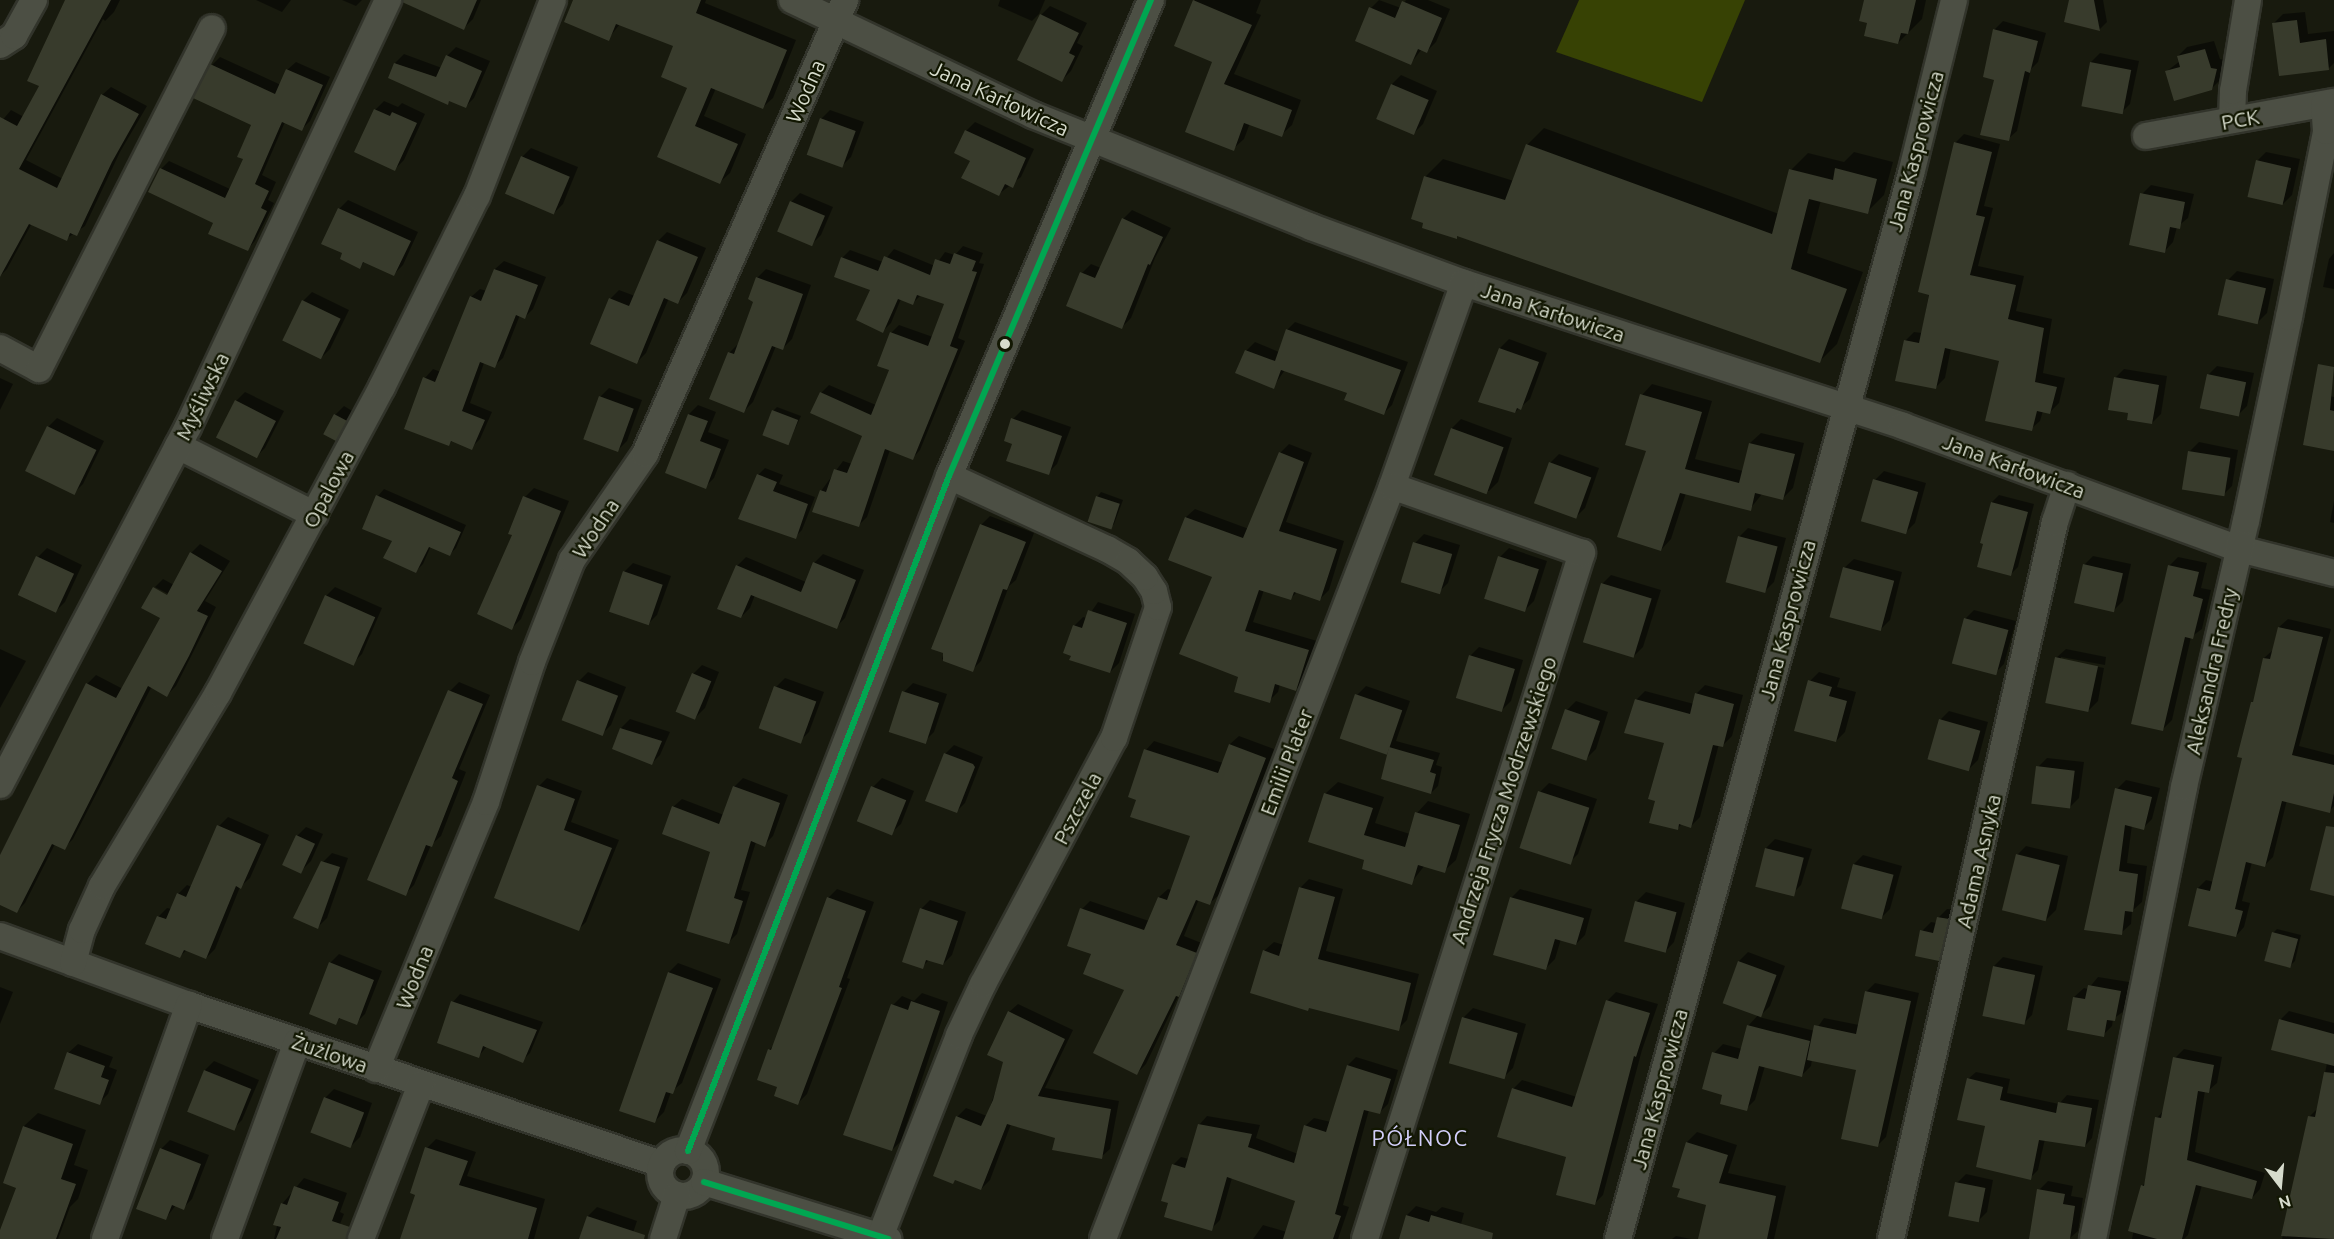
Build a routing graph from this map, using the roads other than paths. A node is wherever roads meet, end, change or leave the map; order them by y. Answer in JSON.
{"nodes":[{"id":1,"x":34,"y":0,"type":"edge"},
{"id":2,"x":388,"y":0,"type":"edge"},
{"id":3,"x":553,"y":0,"type":"edge"},
{"id":4,"x":792,"y":0,"type":"edge"},
{"id":5,"x":1151,"y":0,"type":"edge"},
{"id":6,"x":1954,"y":0,"type":"edge"},
{"id":7,"x":2248,"y":0,"type":"edge"},
{"id":8,"x":840,"y":11,"type":"edge"},
{"id":9,"x":212,"y":28,"type":"dead end"},
{"id":10,"x":0,"y":45,"type":"edge"},
{"id":11,"x":2329,"y":103,"type":"edge"},
{"id":12,"x":2232,"y":120,"type":"junction"},
{"id":13,"x":2146,"y":136,"type":"dead end"},
{"id":14,"x":1091,"y":140,"type":"junction"},
{"id":15,"x":1464,"y":284,"type":"junction"},
{"id":16,"x":0,"y":348,"type":"edge"},
{"id":17,"x":1845,"y":407,"type":"junction"},
{"id":18,"x":178,"y":446,"type":"junction"},
{"id":19,"x":949,"y":476,"type":"junction"},
{"id":20,"x":2067,"y":484,"type":"junction"},
{"id":21,"x":1392,"y":486,"type":"junction"},
{"id":22,"x":315,"y":515,"type":"junction"},
{"id":23,"x":2240,"y":549,"type":"junction"},
{"id":24,"x":2334,"y":573,"type":"edge"},
{"id":25,"x":0,"y":785,"type":"edge"},
{"id":26,"x":0,"y":936,"type":"edge"},
{"id":27,"x":73,"y":963,"type":"junction"},
{"id":28,"x":189,"y":1005,"type":"junction"},
{"id":29,"x":297,"y":1042,"type":"junction"},
{"id":30,"x":376,"y":1069,"type":"junction"},
{"id":31,"x":421,"y":1084,"type":"junction"},
{"id":32,"x":688,"y":1151,"type":"junction"},
{"id":33,"x":662,"y":1164,"type":"junction"},
{"id":34,"x":704,"y":1182,"type":"junction"},
{"id":35,"x":677,"y":1195,"type":"junction"},
{"id":36,"x":884,"y":1238,"type":"edge"},
{"id":37,"x":105,"y":1239,"type":"edge"},
{"id":38,"x":225,"y":1239,"type":"edge"},
{"id":39,"x":361,"y":1239,"type":"edge"},
{"id":40,"x":663,"y":1239,"type":"edge"},
{"id":41,"x":1103,"y":1239,"type":"edge"},
{"id":42,"x":1365,"y":1239,"type":"edge"},
{"id":43,"x":1618,"y":1239,"type":"edge"},
{"id":44,"x":1891,"y":1239,"type":"edge"},
{"id":45,"x":2093,"y":1239,"type":"edge"}],
"edges":[{"from":1,"to":10,"type":"street"},
{"from":2,"to":18,"type":"street","name":"Myśliwska"},
{"from":3,"to":22,"type":"street","name":"Opalowa"},
{"from":4,"to":8,"type":"street","name":"Jana Karłowicza"},
{"from":5,"to":14,"type":"street"},
{"from":6,"to":17,"type":"street","name":"Jana Kasprowicza"},
{"from":7,"to":12,"type":"street"},
{"from":8,"to":14,"type":"street","name":"Jana Karłowicza"},
{"from":8,"to":30,"type":"street","name":"Wodna"},
{"from":9,"to":16,"type":"street"},
{"from":11,"to":12,"type":"street","name":"PCK"},
{"from":11,"to":23,"type":"street","name":"Aleksandra Fredry"},
{"from":12,"to":13,"type":"street","name":"PCK"},
{"from":14,"to":15,"type":"street","name":"Jana Karłowicza"},
{"from":14,"to":19,"type":"street"},
{"from":15,"to":17,"type":"street","name":"Jana Karłowicza"},
{"from":15,"to":21,"type":"street","name":"Emilii Plater"},
{"from":17,"to":20,"type":"street","name":"Jana Karłowicza"},
{"from":17,"to":43,"type":"street","name":"Jana Kasprowicza"},
{"from":18,"to":22,"type":"street"},
{"from":18,"to":25,"type":"street","name":"Myśliwska"},
{"from":19,"to":32,"type":"street"},
{"from":19,"to":36,"type":"street","name":"Pszczela"},
{"from":20,"to":23,"type":"street","name":"Jana Karłowicza"},
{"from":20,"to":44,"type":"street","name":"Adama Asnyka"},
{"from":21,"to":41,"type":"street","name":"Emilii Plater"},
{"from":21,"to":42,"type":"street","name":"Andrzeja Frycza Modrzewskiego"},
{"from":22,"to":27,"type":"street","name":"Opalowa"},
{"from":23,"to":24,"type":"street","name":"Jana Karłowicza"},
{"from":23,"to":45,"type":"street","name":"Aleksandra Fredry"},
{"from":26,"to":27,"type":"street","name":"Żużlowa"},
{"from":27,"to":28,"type":"street","name":"Żużlowa"},
{"from":28,"to":29,"type":"street","name":"Żużlowa"},
{"from":28,"to":37,"type":"street"},
{"from":29,"to":30,"type":"street","name":"Żużlowa"},
{"from":29,"to":38,"type":"street"},
{"from":30,"to":31,"type":"street","name":"Żużlowa"},
{"from":31,"to":33,"type":"street","name":"Żużlowa"},
{"from":31,"to":39,"type":"street"},
{"from":32,"to":33,"type":"street"},
{"from":32,"to":34,"type":"street"},
{"from":33,"to":35,"type":"street"},
{"from":34,"to":35,"type":"street"},
{"from":34,"to":36,"type":"street"},
{"from":35,"to":40,"type":"street"}]}
